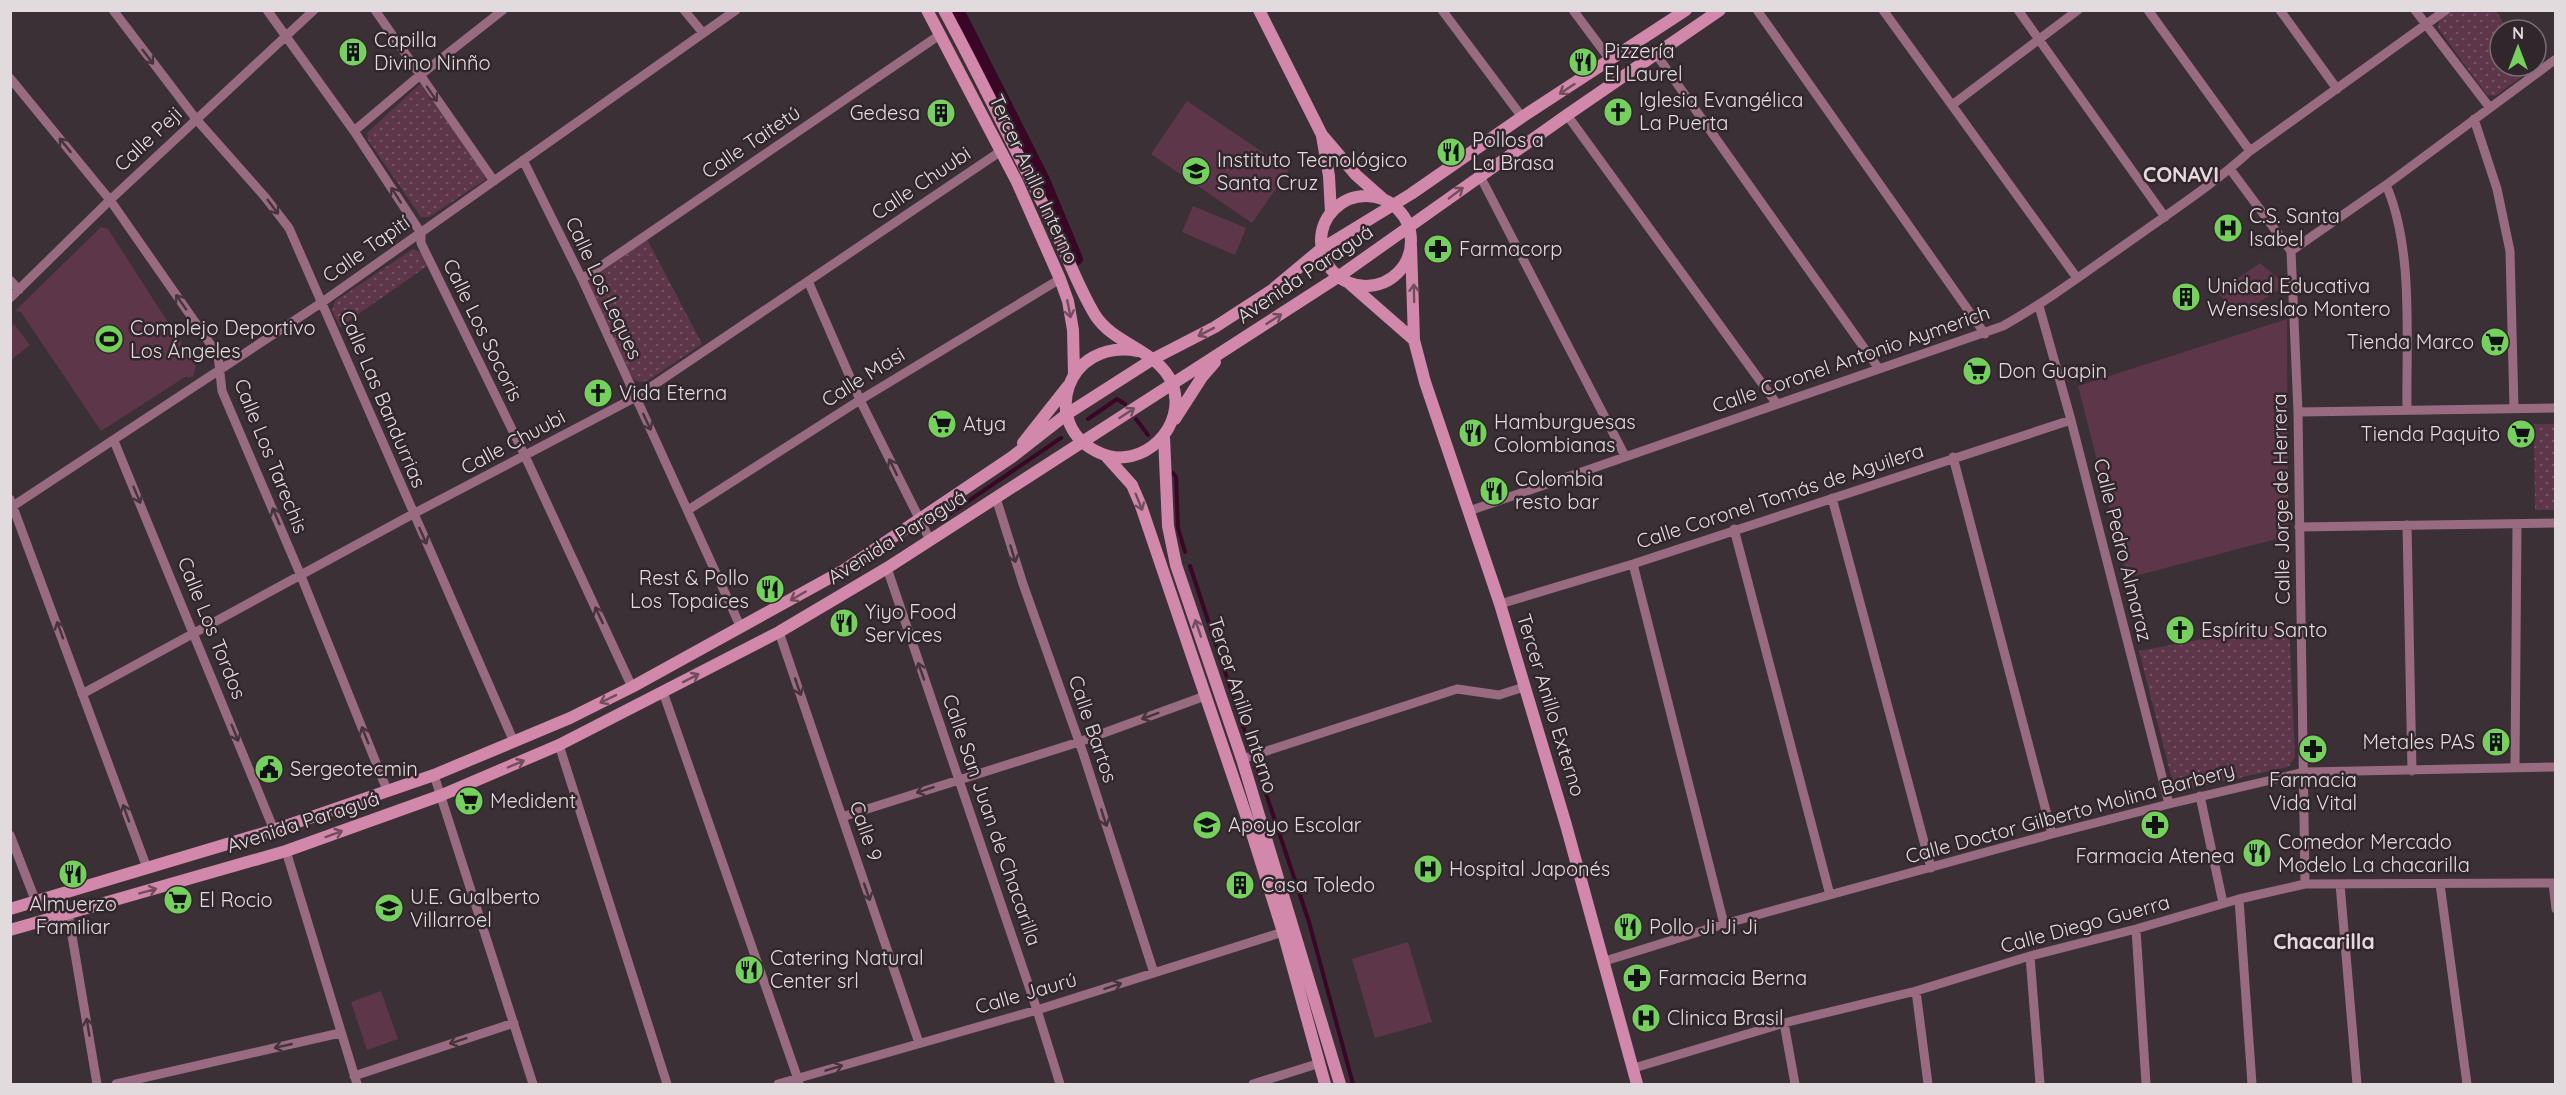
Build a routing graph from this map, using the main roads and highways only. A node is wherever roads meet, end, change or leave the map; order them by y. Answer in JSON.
{"nodes":[{"id":1,"x":927,"y":10,"type":"edge"},
{"id":2,"x":944,"y":10,"type":"edge"},
{"id":3,"x":1259,"y":10,"type":"edge"},
{"id":4,"x":1686,"y":10,"type":"edge"},
{"id":5,"x":1716,"y":12,"type":"edge"},
{"id":6,"x":941,"y":34,"type":"junction"},
{"id":7,"x":1322,"y":135,"type":"junction"},
{"id":8,"x":1040,"y":199,"type":"junction"},
{"id":9,"x":1388,"y":202,"type":"junction"},
{"id":10,"x":1331,"y":213,"type":"junction"},
{"id":11,"x":1410,"y":228,"type":"junction"},
{"id":12,"x":1411,"y":246,"type":"junction"},
{"id":13,"x":1321,"y":249,"type":"junction"},
{"id":14,"x":1343,"y":280,"type":"junction"},
{"id":15,"x":1414,"y":340,"type":"junction"},
{"id":16,"x":1134,"y":348,"type":"junction"},
{"id":17,"x":1169,"y":350,"type":"junction"},
{"id":18,"x":1225,"y":351,"type":"junction"},
{"id":19,"x":1153,"y":359,"type":"junction"},
{"id":20,"x":1071,"y":380,"type":"junction"},
{"id":21,"x":1172,"y":383,"type":"junction"},
{"id":22,"x":1067,"y":414,"type":"junction"},
{"id":23,"x":1171,"y":425,"type":"junction"},
{"id":24,"x":1164,"y":437,"type":"junction"},
{"id":25,"x":1082,"y":442,"type":"junction"},
{"id":26,"x":1105,"y":455,"type":"junction"},
{"id":27,"x":1012,"y":457,"type":"junction"},
{"id":28,"x":1186,"y":638,"type":"junction"},
{"id":29,"x":1242,"y":759,"type":"junction"},
{"id":30,"x":1283,"y":893,"type":"junction"},
{"id":31,"x":10,"y":909,"type":"edge"},
{"id":32,"x":1279,"y":920,"type":"junction"},
{"id":33,"x":10,"y":930,"type":"edge"},
{"id":34,"x":1320,"y":1064,"type":"junction"},
{"id":35,"x":1325,"y":1084,"type":"edge"},
{"id":36,"x":1331,"y":1084,"type":"edge"},
{"id":37,"x":1340,"y":1084,"type":"edge"},
{"id":38,"x":1637,"y":1084,"type":"edge"}],
"edges":[{"from":1,"to":6,"type":"main road","name":"Tercer Anillo Interno"},
{"from":2,"to":8,"type":"main road","name":"Tercer Anillo Interno"},
{"from":3,"to":7,"type":"main road"},
{"from":4,"to":9,"type":"main road","name":"Avenida Paraguá","one_way":true},
{"from":11,"to":5,"type":"main road","name":"Avenida Paraguá","one_way":true},
{"from":6,"to":8,"type":"main road"},
{"from":6,"to":20,"type":"main road","name":"Tercer Anillo Interno","one_way":true},
{"from":7,"to":9,"type":"main road"},
{"from":7,"to":10,"type":"main road"},
{"from":8,"to":16,"type":"main road","name":"Tercer Anillo Interno"},
{"from":9,"to":10,"type":"main road"},
{"from":9,"to":11,"type":"main road"},
{"from":9,"to":13,"type":"main road","name":"Avenida Paraguá"},
{"from":10,"to":13,"type":"main road"},
{"from":11,"to":12,"type":"main road","name":"Tercer Anillo Externo"},
{"from":11,"to":14,"type":"main road","name":"Avenida Paraguá"},
{"from":12,"to":14,"type":"main road"},
{"from":15,"to":12,"type":"main road","name":"Tercer Anillo Externo","one_way":true},
{"from":13,"to":14,"type":"main road"},
{"from":13,"to":17,"type":"main road","name":"Avenida Paraguá","one_way":true},
{"from":14,"to":15,"type":"main road"},
{"from":18,"to":14,"type":"main road","name":"Avenida Paraguá","one_way":true},
{"from":15,"to":38,"type":"main road","name":"Tercer Anillo Externo"},
{"from":16,"to":17,"type":"main road"},
{"from":16,"to":19,"type":"main road","name":"Tercer Anillo Interno"},
{"from":16,"to":20,"type":"main road","name":"Tercer Anillo Interno"},
{"from":17,"to":19,"type":"main road","name":"Avenida Paraguá"},
{"from":18,"to":21,"type":"main road","name":"Avenida Paraguá"},
{"from":18,"to":23,"type":"main road"},
{"from":19,"to":21,"type":"main road","name":"Tercer Anillo Interno"},
{"from":19,"to":22,"type":"main road","name":"Avenida Paraguá"},
{"from":20,"to":22,"type":"main road","name":"Tercer Anillo Interno"},
{"from":20,"to":27,"type":"main road"},
{"from":21,"to":23,"type":"main road","name":"Tercer Anillo Interno"},
{"from":25,"to":21,"type":"main road","name":"Avenida Paraguá","one_way":true},
{"from":22,"to":25,"type":"main road"},
{"from":22,"to":27,"type":"main road","name":"Avenida Paraguá"},
{"from":23,"to":24,"type":"main road","name":"Tercer Anillo Interno"},
{"from":24,"to":26,"type":"main road","name":"Tercer Anillo Interno"},
{"from":29,"to":24,"type":"main road","name":"Tercer Anillo Interno","one_way":true},
{"from":25,"to":26,"type":"main road","name":"Tercer Anillo Interno"},
{"from":33,"to":25,"type":"main road","name":"Avenida Paraguá","one_way":true},
{"from":26,"to":28,"type":"main road","name":"Tercer Anillo Interno","one_way":true},
{"from":27,"to":31,"type":"main road","name":"Avenida Paraguá","one_way":true},
{"from":28,"to":29,"type":"main road"},
{"from":28,"to":32,"type":"main road","name":"Tercer Anillo Interno"},
{"from":29,"to":30,"type":"main road","name":"Tercer Anillo Interno"},
{"from":29,"to":32,"type":"main road"},
{"from":30,"to":34,"type":"main road"},
{"from":30,"to":37,"type":"main road","name":"Tercer Anillo Interno"},
{"from":32,"to":34,"type":"main road","name":"Tercer Anillo Interno"},
{"from":34,"to":35,"type":"main road","name":"Tercer Anillo Interno"},
{"from":34,"to":36,"type":"main road"}]}
